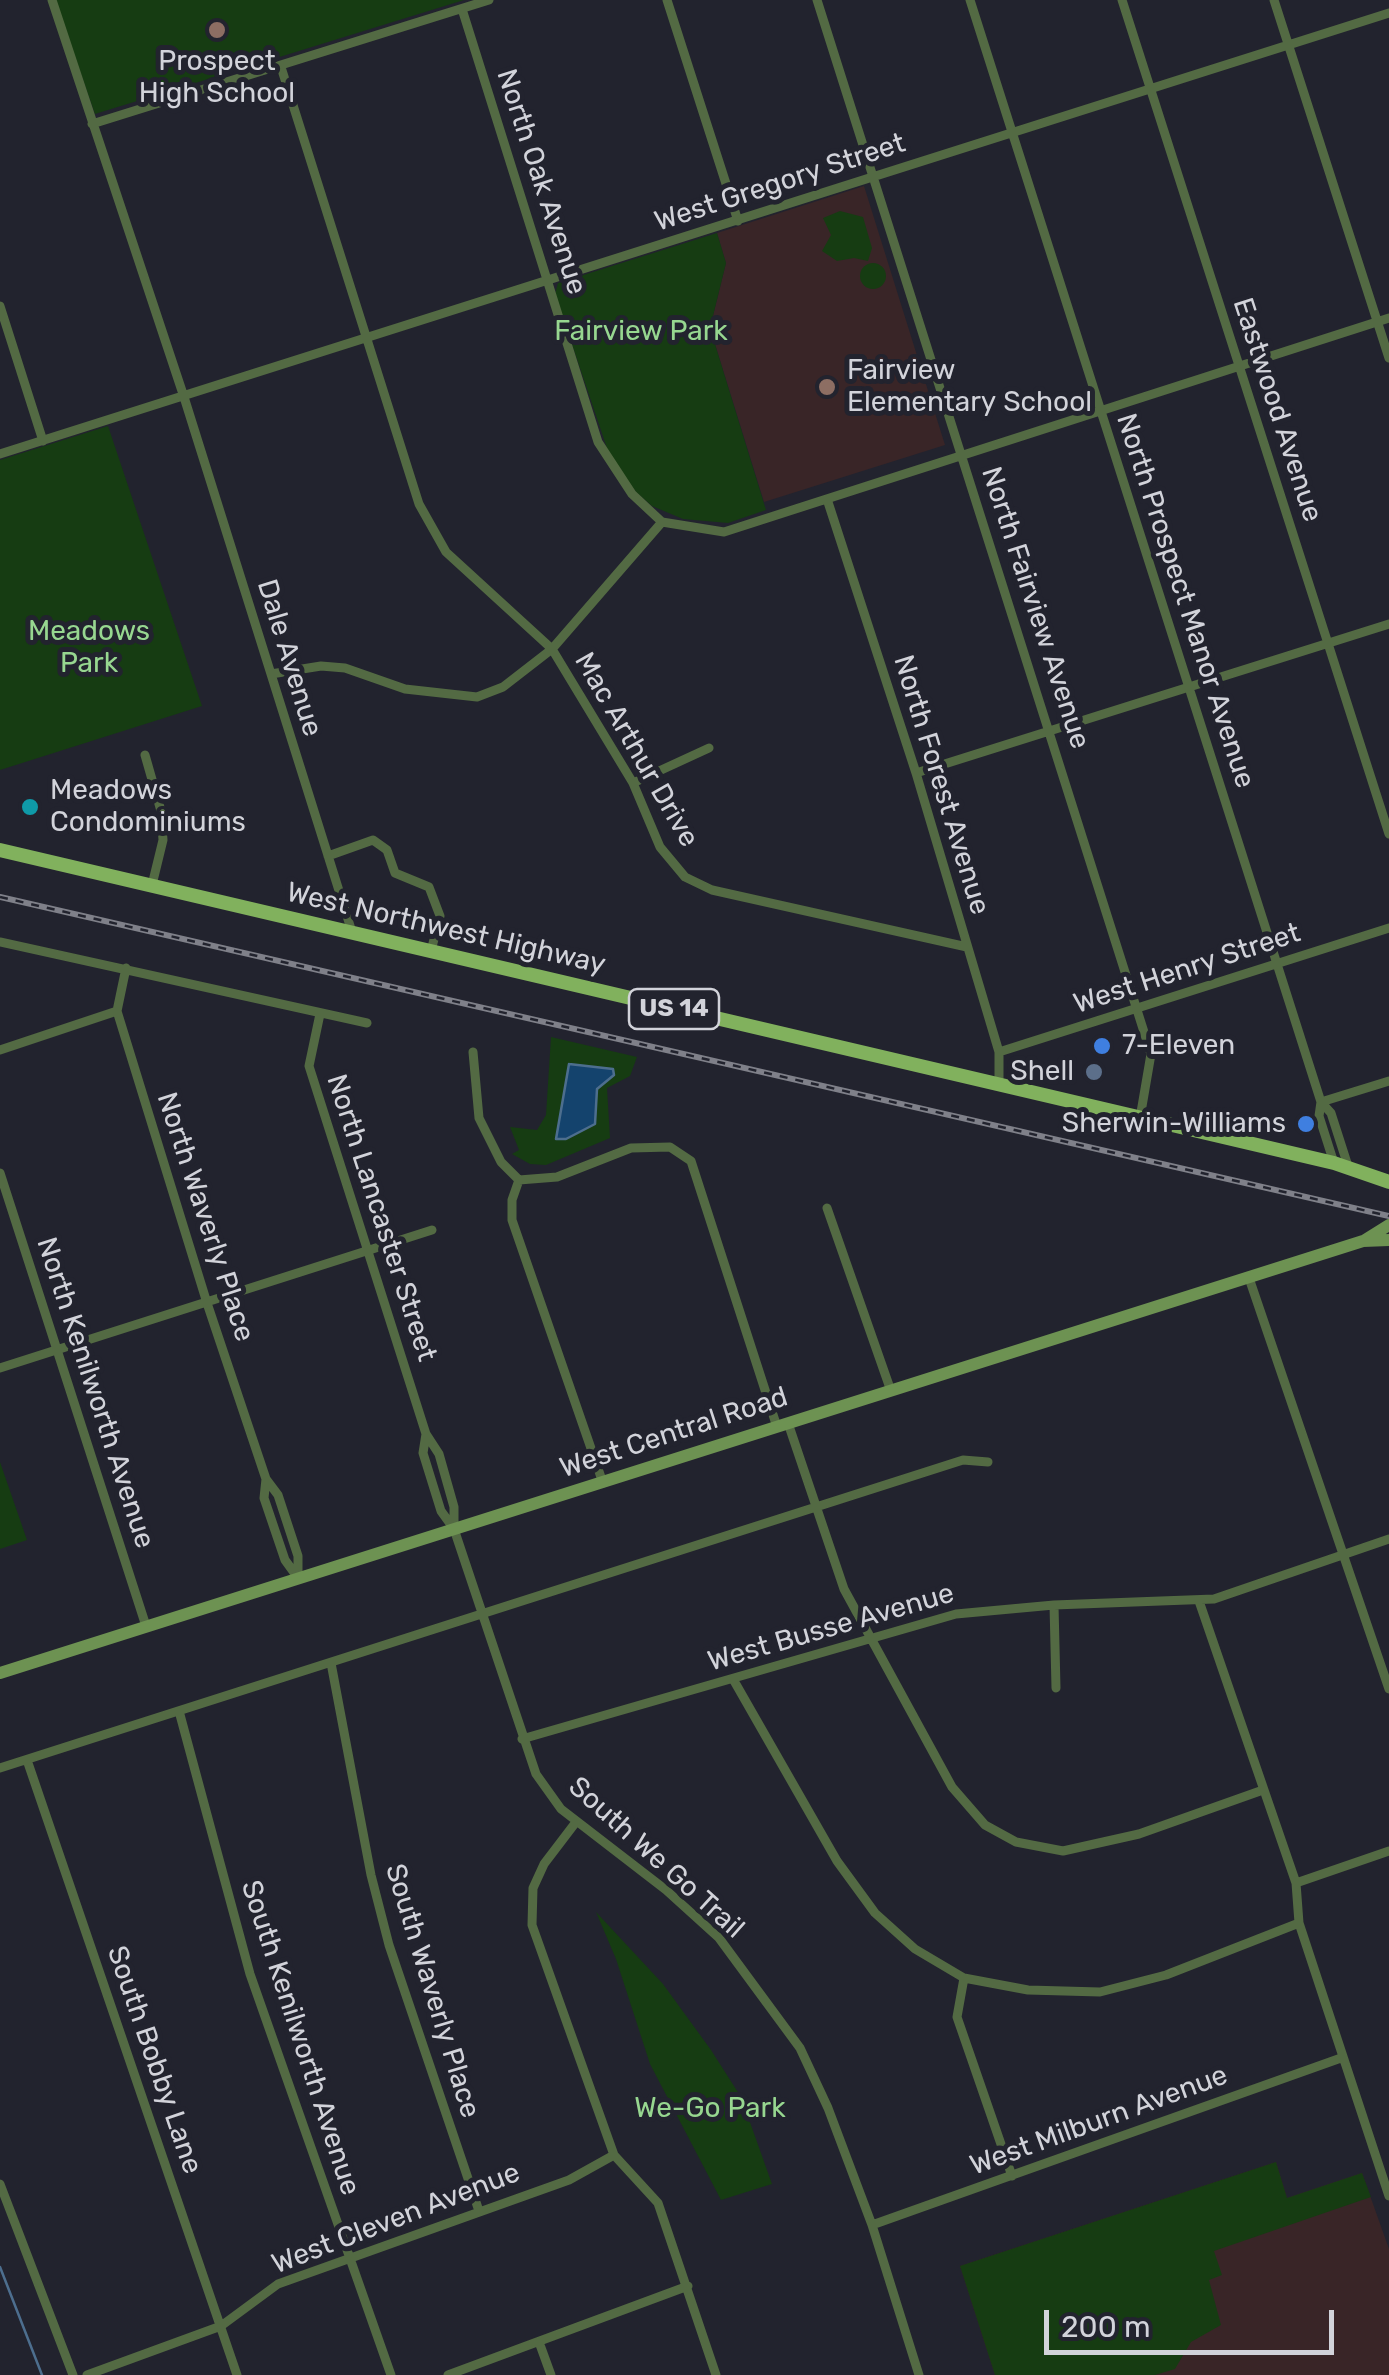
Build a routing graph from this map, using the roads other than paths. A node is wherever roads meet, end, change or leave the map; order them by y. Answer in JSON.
{"nodes":[{"id":1,"x":52,"y":0,"type":"edge"},
{"id":2,"x":489,"y":0,"type":"edge"},
{"id":3,"x":666,"y":0,"type":"edge"},
{"id":4,"x":818,"y":0,"type":"edge"},
{"id":5,"x":970,"y":0,"type":"edge"},
{"id":6,"x":1122,"y":0,"type":"edge"},
{"id":7,"x":1274,"y":0,"type":"edge"},
{"id":8,"x":462,"y":9,"type":"junction"},
{"id":9,"x":1389,"y":13,"type":"edge"},
{"id":10,"x":1288,"y":44,"type":"junction"},
{"id":11,"x":282,"y":67,"type":"junction"},
{"id":12,"x":1150,"y":89,"type":"junction"},
{"id":13,"x":92,"y":124,"type":"junction"},
{"id":14,"x":1012,"y":133,"type":"junction"},
{"id":15,"x":874,"y":177,"type":"junction"},
{"id":16,"x":738,"y":221,"type":"junction"},
{"id":17,"x":549,"y":281,"type":"junction"},
{"id":18,"x":0,"y":306,"type":"edge"},
{"id":19,"x":1389,"y":318,"type":"edge"},
{"id":20,"x":1378,"y":322,"type":"junction"},
{"id":21,"x":367,"y":340,"type":"junction"},
{"id":22,"x":1389,"y":358,"type":"edge"},
{"id":23,"x":1239,"y":366,"type":"junction"},
{"id":24,"x":184,"y":397,"type":"junction"},
{"id":25,"x":1100,"y":410,"type":"junction"},
{"id":26,"x":43,"y":441,"type":"junction"},
{"id":27,"x":0,"y":454,"type":"edge"},
{"id":28,"x":963,"y":456,"type":"junction"},
{"id":29,"x":826,"y":500,"type":"junction"},
{"id":30,"x":662,"y":522,"type":"junction"},
{"id":31,"x":1389,"y":624,"type":"edge"},
{"id":32,"x":1328,"y":642,"type":"junction"},
{"id":33,"x":552,"y":649,"type":"junction"},
{"id":34,"x":271,"y":674,"type":"junction"},
{"id":35,"x":1188,"y":686,"type":"junction"},
{"id":36,"x":1051,"y":730,"type":"junction"},
{"id":37,"x":709,"y":748,"type":"dead end"},
{"id":38,"x":146,"y":755,"type":"dead end"},
{"id":39,"x":916,"y":774,"type":"junction"},
{"id":40,"x":633,"y":783,"type":"junction"},
{"id":41,"x":1389,"y":834,"type":"edge"},
{"id":42,"x":0,"y":850,"type":"edge"},
{"id":43,"x":328,"y":856,"type":"junction"},
{"id":44,"x":152,"y":885,"type":"junction"},
{"id":45,"x":1389,"y":928,"type":"edge"},
{"id":46,"x":352,"y":932,"type":"junction"},
{"id":47,"x":0,"y":942,"type":"edge"},
{"id":48,"x":968,"y":947,"type":"junction"},
{"id":49,"x":431,"y":951,"type":"junction"},
{"id":50,"x":1277,"y":964,"type":"junction"},
{"id":51,"x":126,"y":968,"type":"junction"},
{"id":52,"x":1138,"y":1008,"type":"junction"},
{"id":53,"x":116,"y":1010,"type":"junction"},
{"id":54,"x":320,"y":1014,"type":"junction"},
{"id":55,"x":368,"y":1023,"type":"dead end"},
{"id":56,"x":0,"y":1050,"type":"edge"},
{"id":57,"x":473,"y":1052,"type":"dead end"},
{"id":58,"x":999,"y":1052,"type":"junction"},
{"id":59,"x":1389,"y":1080,"type":"edge"},
{"id":60,"x":1000,"y":1086,"type":"junction"},
{"id":61,"x":1321,"y":1102,"type":"junction"},
{"id":62,"x":1140,"y":1118,"type":"junction"},
{"id":63,"x":1341,"y":1164,"type":"junction"},
{"id":64,"x":1389,"y":1170,"type":"edge"},
{"id":65,"x":0,"y":1173,"type":"edge"},
{"id":66,"x":520,"y":1180,"type":"junction"},
{"id":67,"x":1389,"y":1182,"type":"edge"},
{"id":68,"x":826,"y":1208,"type":"dead end"},
{"id":69,"x":1389,"y":1225,"type":"edge"},
{"id":70,"x":432,"y":1230,"type":"dead end"},
{"id":71,"x":1389,"y":1240,"type":"edge"},
{"id":72,"x":1363,"y":1241,"type":"junction"},
{"id":73,"x":367,"y":1252,"type":"junction"},
{"id":74,"x":1249,"y":1278,"type":"junction"},
{"id":75,"x":208,"y":1302,"type":"junction"},
{"id":76,"x":57,"y":1350,"type":"junction"},
{"id":77,"x":0,"y":1368,"type":"edge"},
{"id":78,"x":890,"y":1391,"type":"junction"},
{"id":79,"x":783,"y":1425,"type":"junction"},
{"id":80,"x":988,"y":1462,"type":"dead end"},
{"id":81,"x":603,"y":1482,"type":"junction"},
{"id":82,"x":816,"y":1507,"type":"junction"},
{"id":83,"x":454,"y":1529,"type":"junction"},
{"id":84,"x":1389,"y":1539,"type":"edge"},
{"id":85,"x":1343,"y":1555,"type":"junction"},
{"id":86,"x":298,"y":1578,"type":"junction"},
{"id":87,"x":1198,"y":1601,"type":"junction"},
{"id":88,"x":1054,"y":1604,"type":"junction"},
{"id":89,"x":483,"y":1615,"type":"junction"},
{"id":90,"x":146,"y":1626,"type":"junction"},
{"id":91,"x":869,"y":1637,"type":"junction"},
{"id":92,"x":331,"y":1663,"type":"junction"},
{"id":93,"x":0,"y":1673,"type":"edge"},
{"id":94,"x":733,"y":1678,"type":"junction"},
{"id":95,"x":1056,"y":1688,"type":"dead end"},
{"id":96,"x":1389,"y":1689,"type":"edge"},
{"id":97,"x":179,"y":1711,"type":"junction"},
{"id":98,"x":522,"y":1740,"type":"junction"},
{"id":99,"x":27,"y":1760,"type":"junction"},
{"id":100,"x":0,"y":1768,"type":"edge"},
{"id":101,"x":1262,"y":1790,"type":"junction"},
{"id":102,"x":576,"y":1822,"type":"junction"},
{"id":103,"x":1389,"y":1851,"type":"edge"},
{"id":104,"x":1296,"y":1883,"type":"junction"},
{"id":105,"x":1299,"y":1923,"type":"junction"},
{"id":106,"x":964,"y":1978,"type":"junction"},
{"id":107,"x":1341,"y":2058,"type":"junction"},
{"id":108,"x":614,"y":2155,"type":"junction"},
{"id":109,"x":1384,"y":2160,"type":"edge"},
{"id":110,"x":1012,"y":2176,"type":"junction"},
{"id":111,"x":0,"y":2184,"type":"edge"},
{"id":112,"x":1389,"y":2196,"type":"edge"},
{"id":113,"x":479,"y":2210,"type":"junction"},
{"id":114,"x":872,"y":2225,"type":"junction"},
{"id":115,"x":350,"y":2259,"type":"junction"},
{"id":116,"x":688,"y":2286,"type":"junction"},
{"id":117,"x":221,"y":2326,"type":"junction"},
{"id":118,"x":539,"y":2342,"type":"junction"},
{"id":119,"x":74,"y":2375,"type":"edge"},
{"id":120,"x":87,"y":2375,"type":"edge"},
{"id":121,"x":237,"y":2375,"type":"edge"},
{"id":122,"x":391,"y":2375,"type":"edge"},
{"id":123,"x":448,"y":2375,"type":"edge"},
{"id":124,"x":551,"y":2375,"type":"edge"},
{"id":125,"x":716,"y":2375,"type":"edge"},
{"id":126,"x":920,"y":2375,"type":"edge"}],
"edges":[{"from":1,"to":13,"type":"street","name":"Dale Avenue"},
{"from":2,"to":8,"type":"street"},
{"from":3,"to":16,"type":"street"},
{"from":4,"to":15,"type":"street","name":"North Fairview Avenue"},
{"from":5,"to":14,"type":"street","name":"North Prospect Manor Avenue"},
{"from":6,"to":12,"type":"street","name":"Eastwood Avenue"},
{"from":7,"to":10,"type":"street"},
{"from":8,"to":11,"type":"street"},
{"from":8,"to":17,"type":"street","name":"North Oak Avenue"},
{"from":9,"to":10,"type":"street","name":"West Gregory Street"},
{"from":10,"to":12,"type":"street","name":"West Gregory Street"},
{"from":10,"to":20,"type":"street"},
{"from":11,"to":13,"type":"street"},
{"from":11,"to":21,"type":"street","name":"Mac Arthur Drive"},
{"from":12,"to":14,"type":"street","name":"West Gregory Street"},
{"from":12,"to":23,"type":"street","name":"Eastwood Avenue"},
{"from":13,"to":24,"type":"street","name":"Dale Avenue"},
{"from":14,"to":15,"type":"street","name":"West Gregory Street"},
{"from":14,"to":25,"type":"street","name":"North Prospect Manor Avenue"},
{"from":15,"to":16,"type":"street","name":"West Gregory Street"},
{"from":15,"to":28,"type":"street","name":"North Fairview Avenue"},
{"from":16,"to":17,"type":"street","name":"West Gregory Street"},
{"from":17,"to":21,"type":"street","name":"West Gregory Street"},
{"from":17,"to":30,"type":"street","name":"North Oak Avenue"},
{"from":18,"to":26,"type":"street"},
{"from":19,"to":20,"type":"street"},
{"from":20,"to":22,"type":"street"},
{"from":20,"to":23,"type":"street"},
{"from":21,"to":24,"type":"street","name":"West Gregory Street"},
{"from":21,"to":33,"type":"street","name":"Mac Arthur Drive"},
{"from":23,"to":25,"type":"street"},
{"from":23,"to":32,"type":"street","name":"Eastwood Avenue"},
{"from":24,"to":26,"type":"street","name":"West Gregory Street"},
{"from":24,"to":34,"type":"street","name":"Dale Avenue"},
{"from":25,"to":28,"type":"street"},
{"from":25,"to":35,"type":"street","name":"North Prospect Manor Avenue"},
{"from":26,"to":27,"type":"street","name":"West Gregory Street"},
{"from":28,"to":29,"type":"street"},
{"from":28,"to":36,"type":"street","name":"North Fairview Avenue"},
{"from":29,"to":30,"type":"street"},
{"from":29,"to":39,"type":"street","name":"North Forest Avenue"},
{"from":30,"to":33,"type":"street"},
{"from":31,"to":32,"type":"street"},
{"from":32,"to":35,"type":"street"},
{"from":32,"to":41,"type":"street","name":"Eastwood Avenue"},
{"from":33,"to":34,"type":"street"},
{"from":33,"to":40,"type":"street","name":"Mac Arthur Drive"},
{"from":34,"to":43,"type":"street","name":"Dale Avenue"},
{"from":35,"to":36,"type":"street"},
{"from":35,"to":50,"type":"street","name":"North Prospect Manor Avenue"},
{"from":36,"to":39,"type":"street"},
{"from":36,"to":52,"type":"street","name":"North Fairview Avenue"},
{"from":37,"to":40,"type":"street"},
{"from":38,"to":44,"type":"street"},
{"from":39,"to":48,"type":"street","name":"North Forest Avenue"},
{"from":40,"to":48,"type":"street","name":"Mac Arthur Drive"},
{"from":42,"to":44,"type":"main road","name":"West Northwest Highway","number":"US 14"},
{"from":43,"to":46,"type":"street","name":"Dale Avenue"},
{"from":43,"to":49,"type":"street"},
{"from":44,"to":46,"type":"main road","name":"West Northwest Highway","number":"US 14"},
{"from":45,"to":50,"type":"street","name":"West Henry Street"},
{"from":46,"to":49,"type":"main road","name":"West Northwest Highway","number":"US 14"},
{"from":47,"to":51,"type":"street"},
{"from":48,"to":58,"type":"street","name":"North Forest Avenue"},
{"from":49,"to":60,"type":"main road","name":"West Northwest Highway","number":"US 14"},
{"from":50,"to":52,"type":"street","name":"West Henry Street"},
{"from":50,"to":61,"type":"street","name":"North Prospect Manor Avenue"},
{"from":51,"to":53,"type":"street"},
{"from":51,"to":54,"type":"street"},
{"from":52,"to":58,"type":"street","name":"West Henry Street"},
{"from":52,"to":62,"type":"street","name":"North Fairview Avenue"},
{"from":53,"to":56,"type":"street"},
{"from":53,"to":75,"type":"street","name":"North Waverly Place"},
{"from":54,"to":55,"type":"street"},
{"from":54,"to":73,"type":"street","name":"North Lancaster Street"},
{"from":57,"to":66,"type":"street"},
{"from":58,"to":60,"type":"street","name":"North Forest Avenue"},
{"from":59,"to":61,"type":"street"},
{"from":60,"to":62,"type":"main road","name":"West Northwest Highway","number":"US 14"},
{"from":61,"to":63,"type":"street","name":"North Prospect Manor Avenue"},
{"from":62,"to":63,"type":"main road","name":"West Northwest Highway","number":"US 14"},
{"from":63,"to":64,"type":"main road","name":"West Northwest Highway","number":"US 14"},
{"from":63,"to":67,"type":"main road","name":"West Northwest Highway","number":"US 14"},
{"from":65,"to":76,"type":"street","name":"North Kenilworth Avenue"},
{"from":66,"to":79,"type":"street"},
{"from":66,"to":81,"type":"street"},
{"from":68,"to":78,"type":"street"},
{"from":69,"to":72,"type":"main road","name":"West Central Road"},
{"from":70,"to":73,"type":"street"},
{"from":71,"to":72,"type":"main road","name":"West Central Road"},
{"from":72,"to":74,"type":"main road","name":"West Central Road"},
{"from":73,"to":75,"type":"street"},
{"from":73,"to":83,"type":"street","name":"North Lancaster Street"},
{"from":74,"to":78,"type":"main road","name":"West Central Road"},
{"from":74,"to":85,"type":"street"},
{"from":75,"to":76,"type":"street"},
{"from":75,"to":86,"type":"street","name":"North Waverly Place"},
{"from":76,"to":77,"type":"street"},
{"from":76,"to":90,"type":"street","name":"North Kenilworth Avenue"},
{"from":78,"to":79,"type":"main road","name":"West Central Road"},
{"from":79,"to":81,"type":"main road","name":"West Central Road"},
{"from":79,"to":82,"type":"street"},
{"from":80,"to":82,"type":"street"},
{"from":81,"to":83,"type":"main road","name":"West Central Road"},
{"from":82,"to":89,"type":"street"},
{"from":82,"to":91,"type":"street"},
{"from":83,"to":86,"type":"main road","name":"West Central Road"},
{"from":83,"to":89,"type":"street","name":"South We Go Trail"},
{"from":84,"to":85,"type":"street","name":"West Busse Avenue"},
{"from":85,"to":87,"type":"street","name":"West Busse Avenue"},
{"from":85,"to":96,"type":"street"},
{"from":86,"to":90,"type":"main road","name":"West Central Road"},
{"from":87,"to":88,"type":"street","name":"West Busse Avenue"},
{"from":87,"to":101,"type":"street"},
{"from":88,"to":91,"type":"street","name":"West Busse Avenue"},
{"from":88,"to":95,"type":"street"},
{"from":89,"to":92,"type":"street"},
{"from":89,"to":98,"type":"street","name":"South We Go Trail"},
{"from":90,"to":93,"type":"main road","name":"West Central Road"},
{"from":91,"to":94,"type":"street","name":"West Busse Avenue"},
{"from":91,"to":101,"type":"street"},
{"from":92,"to":97,"type":"street"},
{"from":92,"to":113,"type":"street","name":"South Waverly Place"},
{"from":94,"to":98,"type":"street","name":"West Busse Avenue"},
{"from":94,"to":106,"type":"street"},
{"from":97,"to":99,"type":"street"},
{"from":97,"to":115,"type":"street","name":"South Kenilworth Avenue"},
{"from":98,"to":102,"type":"street","name":"South We Go Trail"},
{"from":99,"to":100,"type":"street"},
{"from":99,"to":117,"type":"street","name":"South Bobby Lane"},
{"from":101,"to":104,"type":"street"},
{"from":102,"to":108,"type":"street"},
{"from":102,"to":114,"type":"street","name":"South We Go Trail"},
{"from":103,"to":104,"type":"street"},
{"from":104,"to":105,"type":"street"},
{"from":105,"to":106,"type":"street"},
{"from":105,"to":107,"type":"street"},
{"from":106,"to":110,"type":"street"},
{"from":107,"to":109,"type":"street"},
{"from":107,"to":110,"type":"street","name":"West Milburn Avenue"},
{"from":108,"to":113,"type":"street","name":"West Cleven Avenue"},
{"from":108,"to":116,"type":"street"},
{"from":109,"to":112,"type":"street"},
{"from":110,"to":114,"type":"street","name":"West Milburn Avenue"},
{"from":111,"to":119,"type":"street"},
{"from":113,"to":115,"type":"street","name":"West Cleven Avenue"},
{"from":114,"to":126,"type":"street","name":"South We Go Trail"},
{"from":115,"to":117,"type":"street","name":"West Cleven Avenue"},
{"from":115,"to":122,"type":"street","name":"South Kenilworth Avenue"},
{"from":116,"to":118,"type":"street"},
{"from":116,"to":125,"type":"street"},
{"from":117,"to":120,"type":"street","name":"West Cleven Avenue"},
{"from":117,"to":121,"type":"street","name":"South Bobby Lane"},
{"from":118,"to":123,"type":"street"},
{"from":118,"to":124,"type":"street"}]}
